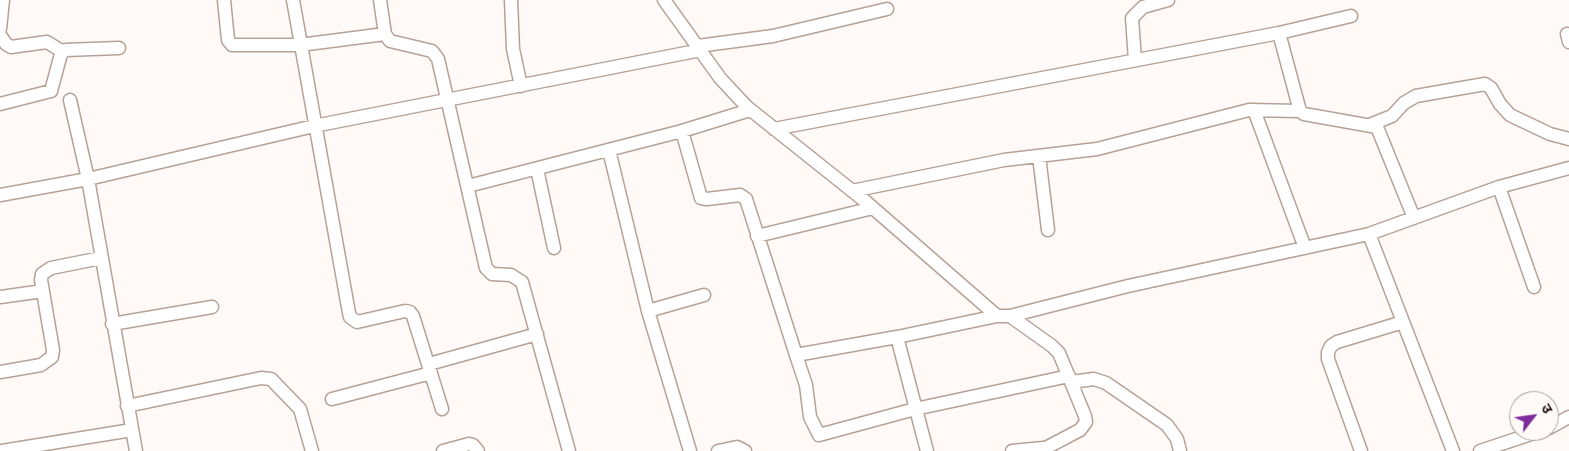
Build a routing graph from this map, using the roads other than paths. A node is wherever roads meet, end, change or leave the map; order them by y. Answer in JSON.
{"nodes":[{"id":1,"x":3,"y":0,"type":"edge"},
{"id":2,"x":224,"y":0,"type":"edge"},
{"id":3,"x":293,"y":0,"type":"edge"},
{"id":4,"x":380,"y":0,"type":"edge"},
{"id":5,"x":511,"y":0,"type":"edge"},
{"id":6,"x":664,"y":0,"type":"edge"},
{"id":7,"x":1168,"y":0,"type":"edge"},
{"id":8,"x":887,"y":9,"type":"dead end"},
{"id":9,"x":1351,"y":16,"type":"dead end"},
{"id":10,"x":0,"y":29,"type":"edge"},
{"id":11,"x":1279,"y":33,"type":"junction"},
{"id":12,"x":385,"y":34,"type":"junction"},
{"id":13,"x":0,"y":35,"type":"edge"},
{"id":14,"x":300,"y":45,"type":"junction"},
{"id":15,"x":119,"y":48,"type":"dead end"},
{"id":16,"x":699,"y":48,"type":"junction"},
{"id":17,"x":63,"y":52,"type":"junction"},
{"id":18,"x":1135,"y":60,"type":"junction"},
{"id":19,"x":521,"y":86,"type":"junction"},
{"id":20,"x":70,"y":100,"type":"dead end"},
{"id":21,"x":449,"y":100,"type":"junction"},
{"id":22,"x":0,"y":104,"type":"edge"},
{"id":23,"x":750,"y":110,"type":"junction"},
{"id":24,"x":1254,"y":110,"type":"junction"},
{"id":25,"x":1300,"y":110,"type":"junction"},
{"id":26,"x":1372,"y":124,"type":"junction"},
{"id":27,"x":314,"y":126,"type":"junction"},
{"id":28,"x":774,"y":129,"type":"junction"},
{"id":29,"x":682,"y":131,"type":"junction"},
{"id":30,"x":1569,"y":139,"type":"edge"},
{"id":31,"x":609,"y":150,"type":"junction"},
{"id":32,"x":1039,"y":156,"type":"junction"},
{"id":33,"x":1569,"y":168,"type":"edge"},
{"id":34,"x":537,"y":169,"type":"junction"},
{"id":35,"x":88,"y":179,"type":"junction"},
{"id":36,"x":468,"y":186,"type":"junction"},
{"id":37,"x":1499,"y":187,"type":"junction"},
{"id":38,"x":852,"y":190,"type":"junction"},
{"id":39,"x":0,"y":195,"type":"edge"},
{"id":40,"x":873,"y":208,"type":"junction"},
{"id":41,"x":1414,"y":218,"type":"junction"},
{"id":42,"x":1048,"y":230,"type":"dead end"},
{"id":43,"x":1368,"y":234,"type":"junction"},
{"id":44,"x":757,"y":236,"type":"junction"},
{"id":45,"x":554,"y":248,"type":"dead end"},
{"id":46,"x":1305,"y":248,"type":"junction"},
{"id":47,"x":101,"y":258,"type":"junction"},
{"id":48,"x":1534,"y":288,"type":"dead end"},
{"id":49,"x":43,"y":291,"type":"junction"},
{"id":50,"x":704,"y":295,"type":"dead end"},
{"id":51,"x":0,"y":297,"type":"edge"},
{"id":52,"x":212,"y":307,"type":"dead end"},
{"id":53,"x":648,"y":310,"type":"junction"},
{"id":54,"x":997,"y":316,"type":"junction"},
{"id":55,"x":1010,"y":316,"type":"junction"},
{"id":56,"x":1403,"y":322,"type":"junction"},
{"id":57,"x":112,"y":324,"type":"junction"},
{"id":58,"x":537,"y":334,"type":"junction"},
{"id":59,"x":898,"y":337,"type":"junction"},
{"id":60,"x":796,"y":355,"type":"junction"},
{"id":61,"x":430,"y":369,"type":"junction"},
{"id":62,"x":0,"y":372,"type":"edge"},
{"id":63,"x":1070,"y":379,"type":"junction"},
{"id":64,"x":332,"y":399,"type":"dead end"},
{"id":65,"x":127,"y":406,"type":"junction"},
{"id":66,"x":442,"y":409,"type":"dead end"},
{"id":67,"x":915,"y":409,"type":"junction"},
{"id":68,"x":132,"y":430,"type":"junction"},
{"id":69,"x":1510,"y":441,"type":"edge"},
{"id":70,"x":1042,"y":450,"type":"edge"},
{"id":71,"x":2,"y":451,"type":"edge"},
{"id":72,"x":136,"y":451,"type":"edge"},
{"id":73,"x":312,"y":451,"type":"edge"},
{"id":74,"x":444,"y":451,"type":"edge"},
{"id":75,"x":478,"y":451,"type":"edge"},
{"id":76,"x":569,"y":451,"type":"edge"},
{"id":77,"x":690,"y":451,"type":"edge"},
{"id":78,"x":718,"y":451,"type":"edge"},
{"id":79,"x":745,"y":451,"type":"edge"},
{"id":80,"x":927,"y":451,"type":"edge"},
{"id":81,"x":1012,"y":451,"type":"edge"},
{"id":82,"x":1180,"y":451,"type":"edge"},
{"id":83,"x":1361,"y":451,"type":"edge"},
{"id":84,"x":1453,"y":451,"type":"edge"},
{"id":85,"x":1480,"y":451,"type":"edge"}],
"edges":[{"from":1,"to":10,"type":"street"},
{"from":2,"to":14,"type":"street"},
{"from":3,"to":14,"type":"street"},
{"from":4,"to":12,"type":"street"},
{"from":5,"to":19,"type":"street"},
{"from":6,"to":16,"type":"street"},
{"from":7,"to":18,"type":"street"},
{"from":8,"to":16,"type":"street"},
{"from":9,"to":11,"type":"street"},
{"from":11,"to":18,"type":"street"},
{"from":11,"to":25,"type":"street"},
{"from":12,"to":14,"type":"street"},
{"from":12,"to":21,"type":"street"},
{"from":13,"to":17,"type":"street"},
{"from":14,"to":27,"type":"street"},
{"from":15,"to":17,"type":"street"},
{"from":16,"to":19,"type":"street"},
{"from":16,"to":23,"type":"street"},
{"from":17,"to":22,"type":"street"},
{"from":18,"to":28,"type":"street"},
{"from":19,"to":21,"type":"street"},
{"from":20,"to":35,"type":"street"},
{"from":21,"to":27,"type":"street"},
{"from":21,"to":36,"type":"street"},
{"from":23,"to":28,"type":"street"},
{"from":23,"to":29,"type":"street"},
{"from":24,"to":25,"type":"street"},
{"from":24,"to":32,"type":"street"},
{"from":24,"to":46,"type":"street"},
{"from":25,"to":26,"type":"street"},
{"from":26,"to":30,"type":"street"},
{"from":26,"to":41,"type":"street"},
{"from":27,"to":35,"type":"street"},
{"from":27,"to":61,"type":"street"},
{"from":28,"to":38,"type":"street"},
{"from":29,"to":31,"type":"street"},
{"from":29,"to":44,"type":"street"},
{"from":31,"to":34,"type":"street"},
{"from":31,"to":53,"type":"street"},
{"from":32,"to":38,"type":"street"},
{"from":32,"to":42,"type":"street"},
{"from":33,"to":37,"type":"street"},
{"from":34,"to":36,"type":"street"},
{"from":34,"to":45,"type":"street"},
{"from":35,"to":39,"type":"street"},
{"from":35,"to":47,"type":"street"},
{"from":36,"to":58,"type":"street"},
{"from":37,"to":41,"type":"street"},
{"from":37,"to":48,"type":"street"},
{"from":38,"to":40,"type":"street"},
{"from":40,"to":44,"type":"street"},
{"from":40,"to":54,"type":"street"},
{"from":41,"to":43,"type":"street"},
{"from":43,"to":46,"type":"street"},
{"from":43,"to":56,"type":"street"},
{"from":44,"to":60,"type":"street"},
{"from":46,"to":55,"type":"street"},
{"from":47,"to":49,"type":"street"},
{"from":47,"to":57,"type":"street"},
{"from":49,"to":51,"type":"street"},
{"from":49,"to":62,"type":"street"},
{"from":50,"to":53,"type":"street"},
{"from":52,"to":57,"type":"street"},
{"from":53,"to":77,"type":"street"},
{"from":54,"to":55,"type":"street"},
{"from":54,"to":59,"type":"street"},
{"from":55,"to":63,"type":"street"},
{"from":56,"to":83,"type":"street"},
{"from":56,"to":84,"type":"street"},
{"from":57,"to":65,"type":"street"},
{"from":58,"to":61,"type":"street"},
{"from":58,"to":76,"type":"street"},
{"from":59,"to":60,"type":"street"},
{"from":59,"to":67,"type":"street"},
{"from":60,"to":67,"type":"street"},
{"from":61,"to":64,"type":"street"},
{"from":61,"to":66,"type":"street"},
{"from":63,"to":67,"type":"street"},
{"from":63,"to":70,"type":"street"},
{"from":63,"to":82,"type":"street"},
{"from":65,"to":68,"type":"street"},
{"from":65,"to":73,"type":"street"},
{"from":67,"to":80,"type":"street"},
{"from":68,"to":71,"type":"street"},
{"from":68,"to":72,"type":"street"},
{"from":69,"to":85,"type":"street"},
{"from":70,"to":81,"type":"street"},
{"from":74,"to":75,"type":"street"},
{"from":78,"to":79,"type":"street"}]}
